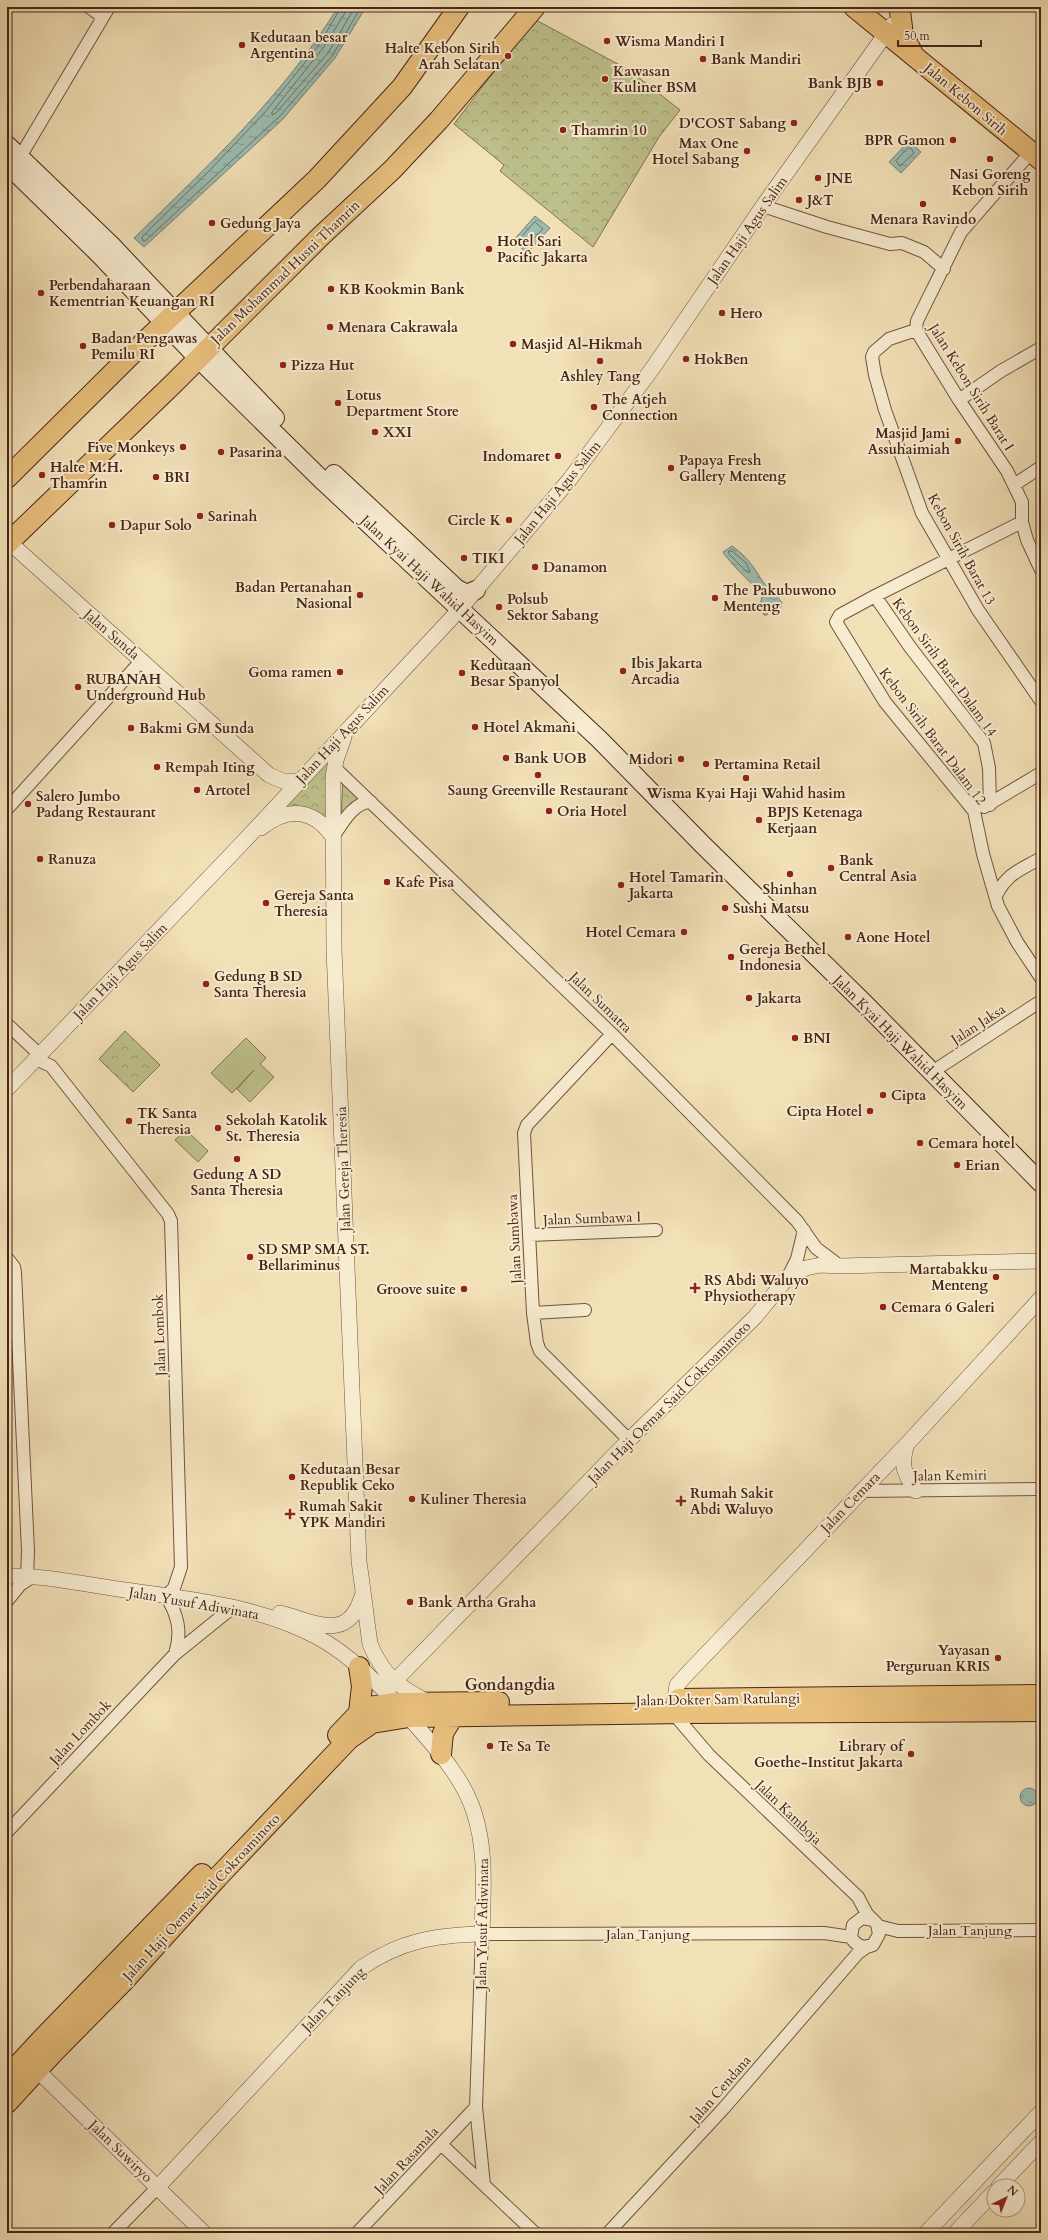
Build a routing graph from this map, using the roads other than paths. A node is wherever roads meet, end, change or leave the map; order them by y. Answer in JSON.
{"nodes":[{"id":1,"x":89,"y":7,"type":"edge"},
{"id":2,"x":459,"y":7,"type":"edge"},
{"id":3,"x":535,"y":7,"type":"edge"},
{"id":4,"x":854,"y":7,"type":"edge"},
{"id":5,"x":902,"y":9,"type":"edge"},
{"id":6,"x":106,"y":12,"type":"edge"},
{"id":7,"x":887,"y":34,"type":"junction"},
{"id":8,"x":914,"y":55,"type":"junction"},
{"id":9,"x":7,"y":145,"type":"edge"},
{"id":10,"x":1036,"y":156,"type":"edge"},
{"id":11,"x":14,"y":160,"type":"edge"},
{"id":12,"x":763,"y":206,"type":"junction"},
{"id":13,"x":944,"y":269,"type":"junction"},
{"id":14,"x":170,"y":318,"type":"junction"},
{"id":15,"x":916,"y":330,"type":"junction"},
{"id":16,"x":1041,"y":348,"type":"edge"},
{"id":17,"x":204,"y":352,"type":"junction"},
{"id":18,"x":959,"y":400,"type":"junction"},
{"id":19,"x":1041,"y":467,"type":"edge"},
{"id":20,"x":7,"y":478,"type":"edge"},
{"id":21,"x":1014,"y":485,"type":"junction"},
{"id":22,"x":1022,"y":522,"type":"junction"},
{"id":23,"x":8,"y":543,"type":"edge"},
{"id":24,"x":950,"y":559,"type":"junction"},
{"id":25,"x":1041,"y":570,"type":"edge"},
{"id":26,"x":476,"y":590,"type":"junction"},
{"id":27,"x":875,"y":596,"type":"junction"},
{"id":28,"x":460,"y":609,"type":"junction"},
{"id":29,"x":142,"y":660,"type":"junction"},
{"id":30,"x":1041,"y":701,"type":"edge"},
{"id":31,"x":347,"y":729,"type":"junction"},
{"id":32,"x":334,"y":767,"type":"junction"},
{"id":33,"x":1041,"y":773,"type":"edge"},
{"id":34,"x":269,"y":774,"type":"junction"},
{"id":35,"x":298,"y":781,"type":"junction"},
{"id":36,"x":371,"y":802,"type":"junction"},
{"id":37,"x":990,"y":805,"type":"junction"},
{"id":38,"x":276,"y":806,"type":"junction"},
{"id":39,"x":7,"y":809,"type":"edge"},
{"id":40,"x":974,"y":811,"type":"junction"},
{"id":41,"x":333,"y":837,"type":"junction"},
{"id":42,"x":246,"y":839,"type":"junction"},
{"id":43,"x":1041,"y":858,"type":"edge"},
{"id":44,"x":996,"y":896,"type":"junction"},
{"id":45,"x":1041,"y":978,"type":"edge"},
{"id":46,"x":1041,"y":1001,"type":"edge"},
{"id":47,"x":7,"y":1024,"type":"edge"},
{"id":48,"x":612,"y":1034,"type":"junction"},
{"id":49,"x":38,"y":1057,"type":"junction"},
{"id":50,"x":932,"y":1072,"type":"junction"},
{"id":51,"x":7,"y":1089,"type":"edge"},
{"id":52,"x":1041,"y":1183,"type":"edge"},
{"id":53,"x":656,"y":1230,"type":"dead end"},
{"id":54,"x":804,"y":1230,"type":"junction"},
{"id":55,"x":529,"y":1235,"type":"junction"},
{"id":56,"x":7,"y":1258,"type":"edge"},
{"id":57,"x":1038,"y":1263,"type":"edge"},
{"id":58,"x":840,"y":1266,"type":"junction"},
{"id":59,"x":788,"y":1277,"type":"junction"},
{"id":60,"x":1041,"y":1298,"type":"edge"},
{"id":61,"x":585,"y":1310,"type":"dead end"},
{"id":62,"x":533,"y":1313,"type":"junction"},
{"id":63,"x":629,"y":1440,"type":"junction"},
{"id":64,"x":907,"y":1444,"type":"junction"},
{"id":65,"x":1041,"y":1489,"type":"edge"},
{"id":66,"x":860,"y":1491,"type":"junction"},
{"id":67,"x":916,"y":1491,"type":"junction"},
{"id":68,"x":7,"y":1576,"type":"edge"},
{"id":69,"x":29,"y":1577,"type":"junction"},
{"id":70,"x":166,"y":1596,"type":"junction"},
{"id":71,"x":362,"y":1596,"type":"junction"},
{"id":72,"x":7,"y":1601,"type":"edge"},
{"id":73,"x":235,"y":1608,"type":"junction"},
{"id":74,"x":251,"y":1611,"type":"junction"},
{"id":75,"x":374,"y":1653,"type":"junction"},
{"id":76,"x":175,"y":1654,"type":"junction"},
{"id":77,"x":359,"y":1667,"type":"junction"},
{"id":78,"x":408,"y":1667,"type":"junction"},
{"id":79,"x":394,"y":1681,"type":"junction"},
{"id":80,"x":1041,"y":1695,"type":"edge"},
{"id":81,"x":389,"y":1698,"type":"junction"},
{"id":82,"x":428,"y":1702,"type":"junction"},
{"id":83,"x":864,"y":1704,"type":"junction"},
{"id":84,"x":674,"y":1706,"type":"junction"},
{"id":85,"x":364,"y":1710,"type":"junction"},
{"id":86,"x":1041,"y":1711,"type":"edge"},
{"id":87,"x":409,"y":1717,"type":"junction"},
{"id":88,"x":453,"y":1717,"type":"junction"},
{"id":89,"x":441,"y":1754,"type":"junction"},
{"id":90,"x":7,"y":1832,"type":"edge"},
{"id":91,"x":855,"y":1895,"type":"junction"},
{"id":92,"x":876,"y":1928,"type":"junction"},
{"id":93,"x":1041,"y":1930,"type":"edge"},
{"id":94,"x":854,"y":1931,"type":"junction"},
{"id":95,"x":482,"y":1934,"type":"junction"},
{"id":96,"x":868,"y":1946,"type":"junction"},
{"id":97,"x":851,"y":1961,"type":"junction"},
{"id":98,"x":37,"y":2070,"type":"junction"},
{"id":99,"x":7,"y":2077,"type":"edge"},
{"id":100,"x":7,"y":2103,"type":"edge"},
{"id":101,"x":476,"y":2107,"type":"junction"},
{"id":102,"x":1041,"y":2112,"type":"edge"},
{"id":103,"x":1041,"y":2142,"type":"edge"},
{"id":104,"x":441,"y":2144,"type":"junction"},
{"id":105,"x":1007,"y":2178,"type":"edge"},
{"id":106,"x":484,"y":2185,"type":"junction"},
{"id":107,"x":158,"y":2187,"type":"junction"},
{"id":108,"x":986,"y":2200,"type":"edge"},
{"id":109,"x":113,"y":2233,"type":"edge"},
{"id":110,"x":204,"y":2233,"type":"edge"},
{"id":111,"x":357,"y":2233,"type":"edge"},
{"id":112,"x":535,"y":2233,"type":"edge"},
{"id":113,"x":608,"y":2233,"type":"edge"},
{"id":114,"x":926,"y":2233,"type":"edge"},
{"id":115,"x":955,"y":2233,"type":"edge"}],
"edges":[{"from":1,"to":6,"type":"street"},
{"from":2,"to":14,"type":"main road"},
{"from":3,"to":17,"type":"main road","name":"Jalan Mohammad Husni Thamrin"},
{"from":4,"to":7,"type":"main road","name":"Jalan Kebon Sirih"},
{"from":5,"to":7,"type":"street","name":"Jalan Haji Agus Salim"},
{"from":5,"to":8,"type":"main road"},
{"from":6,"to":11,"type":"street"},
{"from":7,"to":8,"type":"main road","name":"Jalan Kebon Sirih"},
{"from":7,"to":12,"type":"street","name":"Jalan Haji Agus Salim"},
{"from":8,"to":10,"type":"main road","name":"Jalan Kebon Sirih"},
{"from":9,"to":11,"type":"main road","name":"Jalan Kyai Haji Wahid Hasyim"},
{"from":10,"to":13,"type":"street","name":"Jalan Kebon Sirih Barat I"},
{"from":11,"to":14,"type":"main road","name":"Jalan Kyai Haji Wahid Hasyim"},
{"from":12,"to":13,"type":"street"},
{"from":12,"to":26,"type":"street","name":"Jalan Haji Agus Salim"},
{"from":13,"to":15,"type":"street","name":"Jalan Kebon Sirih Barat I"},
{"from":14,"to":17,"type":"main road","name":"Jalan Kyai Haji Wahid Hasyim"},
{"from":14,"to":20,"type":"main road"},
{"from":15,"to":18,"type":"street","name":"Jalan Kebon Sirih Barat I"},
{"from":15,"to":24,"type":"street","name":"Kebon Sirih Barat 13"},
{"from":16,"to":18,"type":"street"},
{"from":17,"to":23,"type":"main road","name":"Jalan Mohammad Husni Thamrin"},
{"from":17,"to":26,"type":"main road","name":"Jalan Kyai Haji Wahid Hasyim"},
{"from":17,"to":28,"type":"main road","name":"Jalan Kyai Haji Wahid Hasyim"},
{"from":18,"to":21,"type":"street","name":"Jalan Kebon Sirih Barat I"},
{"from":19,"to":21,"type":"street"},
{"from":21,"to":22,"type":"street","name":"Jalan Kebon Sirih Barat I"},
{"from":22,"to":24,"type":"street"},
{"from":22,"to":25,"type":"street","name":"Jalan Kebon Sirih Barat I"},
{"from":23,"to":29,"type":"street","name":"Jalan Sunda"},
{"from":24,"to":27,"type":"street"},
{"from":24,"to":30,"type":"street","name":"Kebon Sirih Barat 13"},
{"from":26,"to":28,"type":"street","name":"Jalan Haji Agus Salim"},
{"from":27,"to":37,"type":"street","name":"Kebon Sirih Barat Dalam 14"},
{"from":27,"to":40,"type":"street","name":"Kebon Sirih Barat Dalam 12"},
{"from":28,"to":31,"type":"street","name":"Jalan Haji Agus Salim"},
{"from":28,"to":50,"type":"main road","name":"Jalan Kyai Haji Wahid Hasyim"},
{"from":29,"to":34,"type":"street","name":"Jalan Sunda"},
{"from":29,"to":39,"type":"street"},
{"from":31,"to":32,"type":"street","name":"Jalan Gereja Theresia"},
{"from":31,"to":35,"type":"street","name":"Jalan Haji Agus Salim"},
{"from":32,"to":36,"type":"street","name":"Jalan Sumatra"},
{"from":32,"to":41,"type":"street","name":"Jalan Gereja Theresia"},
{"from":33,"to":37,"type":"street"},
{"from":34,"to":35,"type":"street","name":"Jalan Sunda"},
{"from":34,"to":38,"type":"street","name":"Jalan Sunda"},
{"from":35,"to":38,"type":"street","name":"Jalan Haji Agus Salim"},
{"from":36,"to":41,"type":"street"},
{"from":36,"to":48,"type":"street","name":"Jalan Sumatra"},
{"from":37,"to":40,"type":"street"},
{"from":38,"to":42,"type":"street","name":"Jalan Haji Agus Salim"},
{"from":40,"to":44,"type":"street","name":"Kebon Sirih Barat Dalam 12"},
{"from":41,"to":42,"type":"street"},
{"from":41,"to":71,"type":"street","name":"Jalan Gereja Theresia"},
{"from":42,"to":49,"type":"street","name":"Jalan Haji Agus Salim"},
{"from":43,"to":44,"type":"street"},
{"from":44,"to":45,"type":"street","name":"Kebon Sirih Barat Dalam 12"},
{"from":46,"to":50,"type":"street","name":"Jalan Jaksa"},
{"from":47,"to":49,"type":"street","name":"Jalan Lombok"},
{"from":48,"to":54,"type":"street","name":"Jalan Sumatra"},
{"from":48,"to":55,"type":"street","name":"Jalan Sumbawa"},
{"from":49,"to":51,"type":"street","name":"Jalan Haji Agus Salim"},
{"from":49,"to":70,"type":"street","name":"Jalan Lombok"},
{"from":50,"to":52,"type":"main road","name":"Jalan Kyai Haji Wahid Hasyim"},
{"from":53,"to":55,"type":"street","name":"Jalan Sumbawa I"},
{"from":54,"to":58,"type":"street","name":"Jalan Sumatra"},
{"from":54,"to":59,"type":"street"},
{"from":55,"to":62,"type":"street","name":"Jalan Sumbawa"},
{"from":56,"to":69,"type":"street"},
{"from":57,"to":58,"type":"street","name":"Jalan Haji Oemar Said Cokroaminoto"},
{"from":58,"to":59,"type":"street","name":"Jalan Haji Oemar Said Cokroaminoto"},
{"from":59,"to":63,"type":"street","name":"Jalan Haji Oemar Said Cokroaminoto"},
{"from":60,"to":64,"type":"street","name":"Jalan Cemara"},
{"from":61,"to":62,"type":"street"},
{"from":62,"to":63,"type":"street","name":"Jalan Sumbawa"},
{"from":63,"to":78,"type":"street","name":"Jalan Haji Oemar Said Cokroaminoto"},
{"from":64,"to":66,"type":"street","name":"Jalan Cemara"},
{"from":64,"to":67,"type":"street"},
{"from":65,"to":67,"type":"street","name":"Jalan Kemiri"},
{"from":66,"to":67,"type":"street","name":"Jalan Kemiri"},
{"from":66,"to":84,"type":"street","name":"Jalan Cemara"},
{"from":68,"to":69,"type":"street","name":"Jalan Yusuf Adiwinata"},
{"from":69,"to":70,"type":"street","name":"Jalan Yusuf Adiwinata"},
{"from":69,"to":72,"type":"street"},
{"from":70,"to":73,"type":"street","name":"Jalan Yusuf Adiwinata"},
{"from":70,"to":76,"type":"street"},
{"from":71,"to":74,"type":"street"},
{"from":71,"to":75,"type":"street","name":"Jalan Gereja Theresia"},
{"from":73,"to":74,"type":"street","name":"Jalan Yusuf Adiwinata"},
{"from":73,"to":76,"type":"street","name":"Jalan Lombok"},
{"from":74,"to":77,"type":"street","name":"Jalan Yusuf Adiwinata"},
{"from":75,"to":78,"type":"street"},
{"from":75,"to":79,"type":"street","name":"Jalan Gereja Theresia"},
{"from":76,"to":90,"type":"street","name":"Jalan Lombok"},
{"from":77,"to":81,"type":"street","name":"Jalan Yusuf Adiwinata"},
{"from":77,"to":85,"type":"main road"},
{"from":78,"to":79,"type":"street","name":"Jalan Haji Oemar Said Cokroaminoto"},
{"from":79,"to":81,"type":"street","name":"Jalan Haji Oemar Said Cokroaminoto"},
{"from":79,"to":82,"type":"street","name":"Jalan Gereja Theresia"},
{"from":80,"to":83,"type":"main road","name":"Jalan Dokter Sam Ratulangi"},
{"from":81,"to":82,"type":"main road","name":"Jalan Dokter Sam Ratulangi"},
{"from":81,"to":85,"type":"main road"},
{"from":81,"to":87,"type":"street","name":"Jalan Yusuf Adiwinata"},
{"from":82,"to":84,"type":"main road","name":"Jalan Dokter Sam Ratulangi"},
{"from":83,"to":84,"type":"main road","name":"Jalan Dokter Sam Ratulangi"},
{"from":83,"to":86,"type":"main road","name":"Jalan Dokter Sam Ratulangi"},
{"from":84,"to":88,"type":"main road","name":"Jalan Dokter Sam Ratulangi"},
{"from":84,"to":91,"type":"street","name":"Jalan Kamboja"},
{"from":85,"to":99,"type":"main road","name":"Jalan Haji Oemar Said Cokroaminoto"},
{"from":87,"to":88,"type":"main road","name":"Jalan Dokter Sam Ratulangi"},
{"from":87,"to":89,"type":"street","name":"Jalan Yusuf Adiwinata"},
{"from":87,"to":98,"type":"main road","name":"Jalan Haji Oemar Said Cokroaminoto"},
{"from":88,"to":89,"type":"main road"},
{"from":89,"to":95,"type":"street","name":"Jalan Yusuf Adiwinata"},
{"from":91,"to":92,"type":"street","name":"Jalan Kamboja"},
{"from":91,"to":94,"type":"street"},
{"from":92,"to":93,"type":"street","name":"Jalan Tanjung"},
{"from":92,"to":94,"type":"street"},
{"from":92,"to":96,"type":"street","name":"Jalan Cendana"},
{"from":94,"to":95,"type":"street","name":"Jalan Tanjung"},
{"from":94,"to":96,"type":"street"},
{"from":94,"to":97,"type":"street"},
{"from":95,"to":101,"type":"street","name":"Jalan Yusuf Adiwinata"},
{"from":95,"to":107,"type":"street","name":"Jalan Tanjung"},
{"from":96,"to":97,"type":"street","name":"Jalan Cendana"},
{"from":97,"to":113,"type":"street","name":"Jalan Cendana"},
{"from":98,"to":100,"type":"main road","name":"Jalan Haji Oemar Said Cokroaminoto"},
{"from":98,"to":107,"type":"street","name":"Jalan Suwiryo"},
{"from":101,"to":104,"type":"street","name":"Jalan Rasamala"},
{"from":101,"to":106,"type":"street","name":"Jalan Yusuf Adiwinata"},
{"from":102,"to":114,"type":"street"},
{"from":103,"to":105,"type":"street"},
{"from":104,"to":106,"type":"street"},
{"from":104,"to":111,"type":"street","name":"Jalan Rasamala"},
{"from":106,"to":112,"type":"street"},
{"from":107,"to":109,"type":"street","name":"Jalan Tanjung"},
{"from":107,"to":110,"type":"street","name":"Jalan Suwiryo"},
{"from":108,"to":115,"type":"street"}]}
